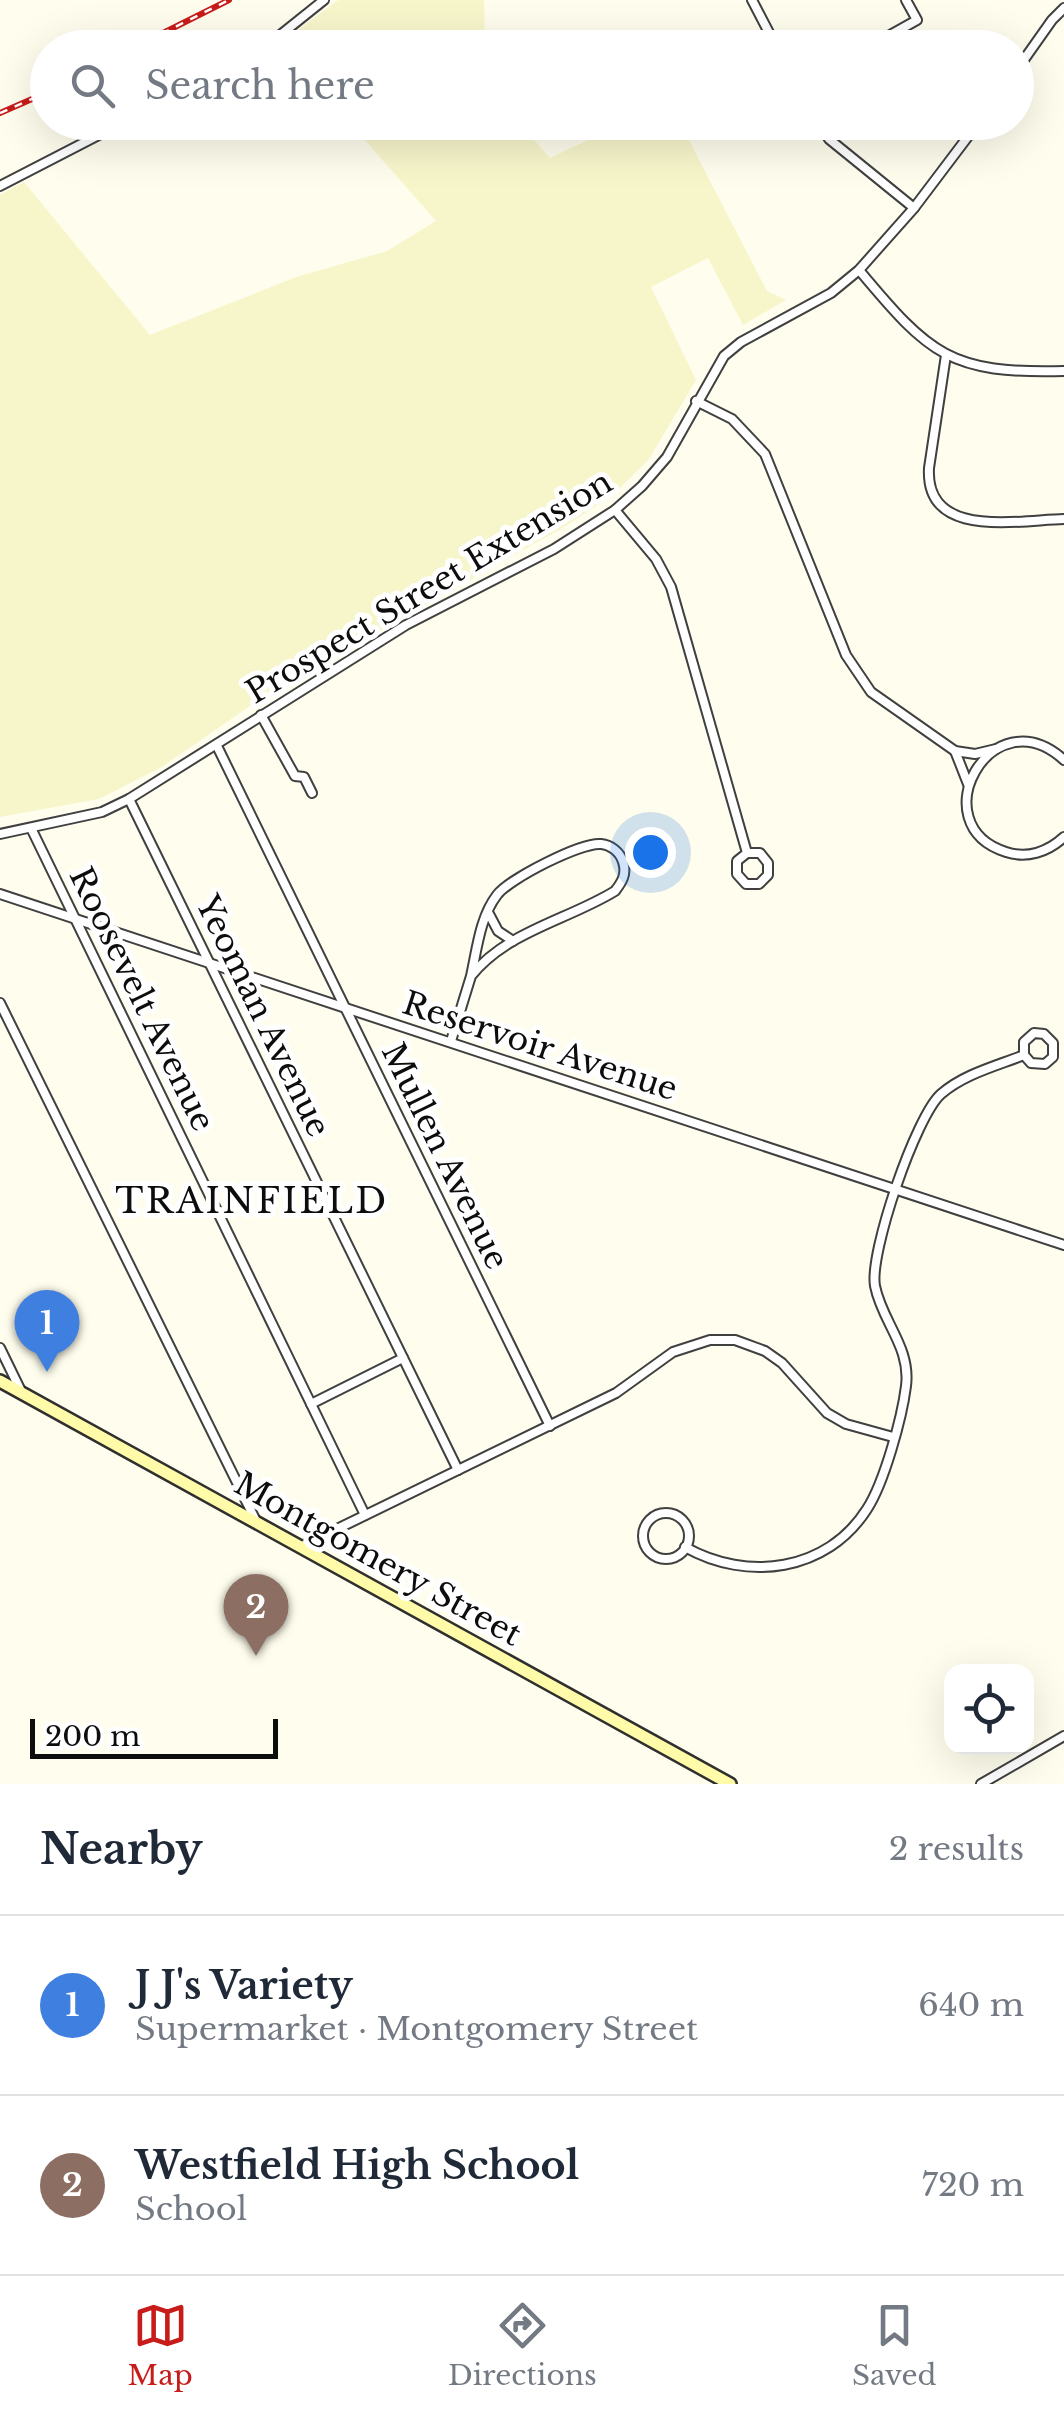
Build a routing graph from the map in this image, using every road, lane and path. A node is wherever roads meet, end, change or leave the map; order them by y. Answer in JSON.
{"nodes":[{"id":1,"x":324,"y":0,"type":"edge"},
{"id":2,"x":752,"y":0,"type":"edge"},
{"id":3,"x":906,"y":0,"type":"edge"},
{"id":4,"x":1064,"y":8,"type":"edge"},
{"id":5,"x":286,"y":30,"type":"edge"},
{"id":6,"x":768,"y":30,"type":"edge"},
{"id":7,"x":899,"y":30,"type":"edge"},
{"id":8,"x":1034,"y":46,"type":"edge"},
{"id":9,"x":89,"y":140,"type":"edge"},
{"id":10,"x":831,"y":140,"type":"edge"},
{"id":11,"x":965,"y":140,"type":"edge"},
{"id":12,"x":0,"y":186,"type":"edge"},
{"id":13,"x":914,"y":208,"type":"junction"},
{"id":14,"x":859,"y":270,"type":"junction"},
{"id":15,"x":946,"y":355,"type":"junction"},
{"id":16,"x":1064,"y":371,"type":"edge"},
{"id":17,"x":696,"y":402,"type":"junction"},
{"id":18,"x":615,"y":510,"type":"junction"},
{"id":19,"x":1064,"y":519,"type":"edge"},
{"id":20,"x":261,"y":715,"type":"junction"},
{"id":21,"x":216,"y":746,"type":"junction"},
{"id":22,"x":996,"y":749,"type":"junction"},
{"id":23,"x":955,"y":752,"type":"junction"},
{"id":24,"x":1064,"y":760,"type":"edge"},
{"id":25,"x":968,"y":785,"type":"junction"},
{"id":26,"x":312,"y":794,"type":"dead end"},
{"id":27,"x":129,"y":800,"type":"junction"},
{"id":28,"x":31,"y":828,"type":"junction"},
{"id":29,"x":0,"y":834,"type":"edge"},
{"id":30,"x":1064,"y":838,"type":"edge"},
{"id":31,"x":747,"y":852,"type":"junction"},
{"id":32,"x":0,"y":894,"type":"edge"},
{"id":33,"x":488,"y":912,"type":"junction"},
{"id":34,"x":74,"y":917,"type":"junction"},
{"id":35,"x":514,"y":941,"type":"junction"},
{"id":36,"x":210,"y":964,"type":"junction"},
{"id":37,"x":472,"y":976,"type":"junction"},
{"id":38,"x":0,"y":1003,"type":"edge"},
{"id":39,"x":345,"y":1008,"type":"junction"},
{"id":40,"x":451,"y":1041,"type":"junction"},
{"id":41,"x":1024,"y":1055,"type":"junction"},
{"id":42,"x":898,"y":1191,"type":"junction"},
{"id":43,"x":1064,"y":1245,"type":"edge"},
{"id":44,"x":0,"y":1348,"type":"edge"},
{"id":45,"x":404,"y":1358,"type":"junction"},
{"id":46,"x":0,"y":1381,"type":"edge"},
{"id":47,"x":22,"y":1393,"type":"junction"},
{"id":48,"x":311,"y":1404,"type":"junction"},
{"id":49,"x":550,"y":1426,"type":"junction"},
{"id":50,"x":893,"y":1437,"type":"junction"},
{"id":51,"x":458,"y":1470,"type":"junction"},
{"id":52,"x":365,"y":1515,"type":"junction"},
{"id":53,"x":257,"y":1523,"type":"junction"},
{"id":54,"x":300,"y":1547,"type":"junction"},
{"id":55,"x":685,"y":1548,"type":"junction"},
{"id":56,"x":1064,"y":1736,"type":"edge"},
{"id":57,"x":730,"y":1784,"type":"edge"},
{"id":58,"x":982,"y":1784,"type":"edge"}],
"edges":[{"from":1,"to":5,"type":"street"},
{"from":2,"to":6,"type":"street"},
{"from":3,"to":7,"type":"street"},
{"from":4,"to":8,"type":"street"},
{"from":9,"to":12,"type":"street"},
{"from":10,"to":13,"type":"street"},
{"from":11,"to":13,"type":"street","name":"Prospect Street Extension"},
{"from":13,"to":14,"type":"street","name":"Prospect Street Extension"},
{"from":14,"to":15,"type":"street"},
{"from":14,"to":17,"type":"street","name":"Prospect Street Extension"},
{"from":15,"to":16,"type":"street"},
{"from":15,"to":19,"type":"street"},
{"from":17,"to":18,"type":"street","name":"Prospect Street Extension"},
{"from":17,"to":23,"type":"street"},
{"from":18,"to":20,"type":"street","name":"Prospect Street Extension"},
{"from":18,"to":31,"type":"street"},
{"from":20,"to":21,"type":"street","name":"Prospect Street Extension"},
{"from":20,"to":26,"type":"street"},
{"from":21,"to":27,"type":"street","name":"Prospect Street Extension"},
{"from":21,"to":39,"type":"street","name":"Mullen Avenue"},
{"from":22,"to":23,"type":"street"},
{"from":22,"to":24,"type":"street"},
{"from":22,"to":25,"type":"street"},
{"from":23,"to":25,"type":"street"},
{"from":25,"to":30,"type":"street"},
{"from":27,"to":28,"type":"street","name":"Prospect Street Extension"},
{"from":27,"to":36,"type":"street","name":"Yeoman Avenue"},
{"from":28,"to":29,"type":"street","name":"Prospect Street Extension"},
{"from":28,"to":34,"type":"street","name":"Roosevelt Avenue"},
{"from":31,"to":31,"type":"street"},
{"from":32,"to":34,"type":"street","name":"Reservoir Avenue"},
{"from":33,"to":35,"type":"street"},
{"from":33,"to":35,"type":"street"},
{"from":33,"to":37,"type":"street"},
{"from":34,"to":36,"type":"street","name":"Reservoir Avenue"},
{"from":34,"to":48,"type":"street","name":"Roosevelt Avenue"},
{"from":35,"to":37,"type":"street"},
{"from":36,"to":39,"type":"street","name":"Reservoir Avenue"},
{"from":36,"to":45,"type":"street","name":"Yeoman Avenue"},
{"from":37,"to":40,"type":"street"},
{"from":38,"to":53,"type":"street"},
{"from":39,"to":40,"type":"street","name":"Reservoir Avenue"},
{"from":39,"to":49,"type":"street","name":"Mullen Avenue"},
{"from":40,"to":42,"type":"street","name":"Reservoir Avenue"},
{"from":41,"to":41,"type":"street"},
{"from":41,"to":42,"type":"street"},
{"from":42,"to":43,"type":"street","name":"Reservoir Avenue"},
{"from":42,"to":50,"type":"street"},
{"from":44,"to":47,"type":"street"},
{"from":45,"to":48,"type":"street"},
{"from":45,"to":51,"type":"street","name":"Yeoman Avenue"},
{"from":46,"to":47,"type":"main road","name":"Montgomery Street"},
{"from":47,"to":53,"type":"main road","name":"Montgomery Street"},
{"from":48,"to":52,"type":"street","name":"Roosevelt Avenue"},
{"from":49,"to":50,"type":"street"},
{"from":49,"to":51,"type":"street"},
{"from":50,"to":55,"type":"street"},
{"from":51,"to":52,"type":"street"},
{"from":52,"to":54,"type":"street"},
{"from":53,"to":54,"type":"main road","name":"Montgomery Street"},
{"from":54,"to":57,"type":"main road","name":"Montgomery Street"},
{"from":55,"to":55,"type":"street"},
{"from":56,"to":58,"type":"street"}]}
